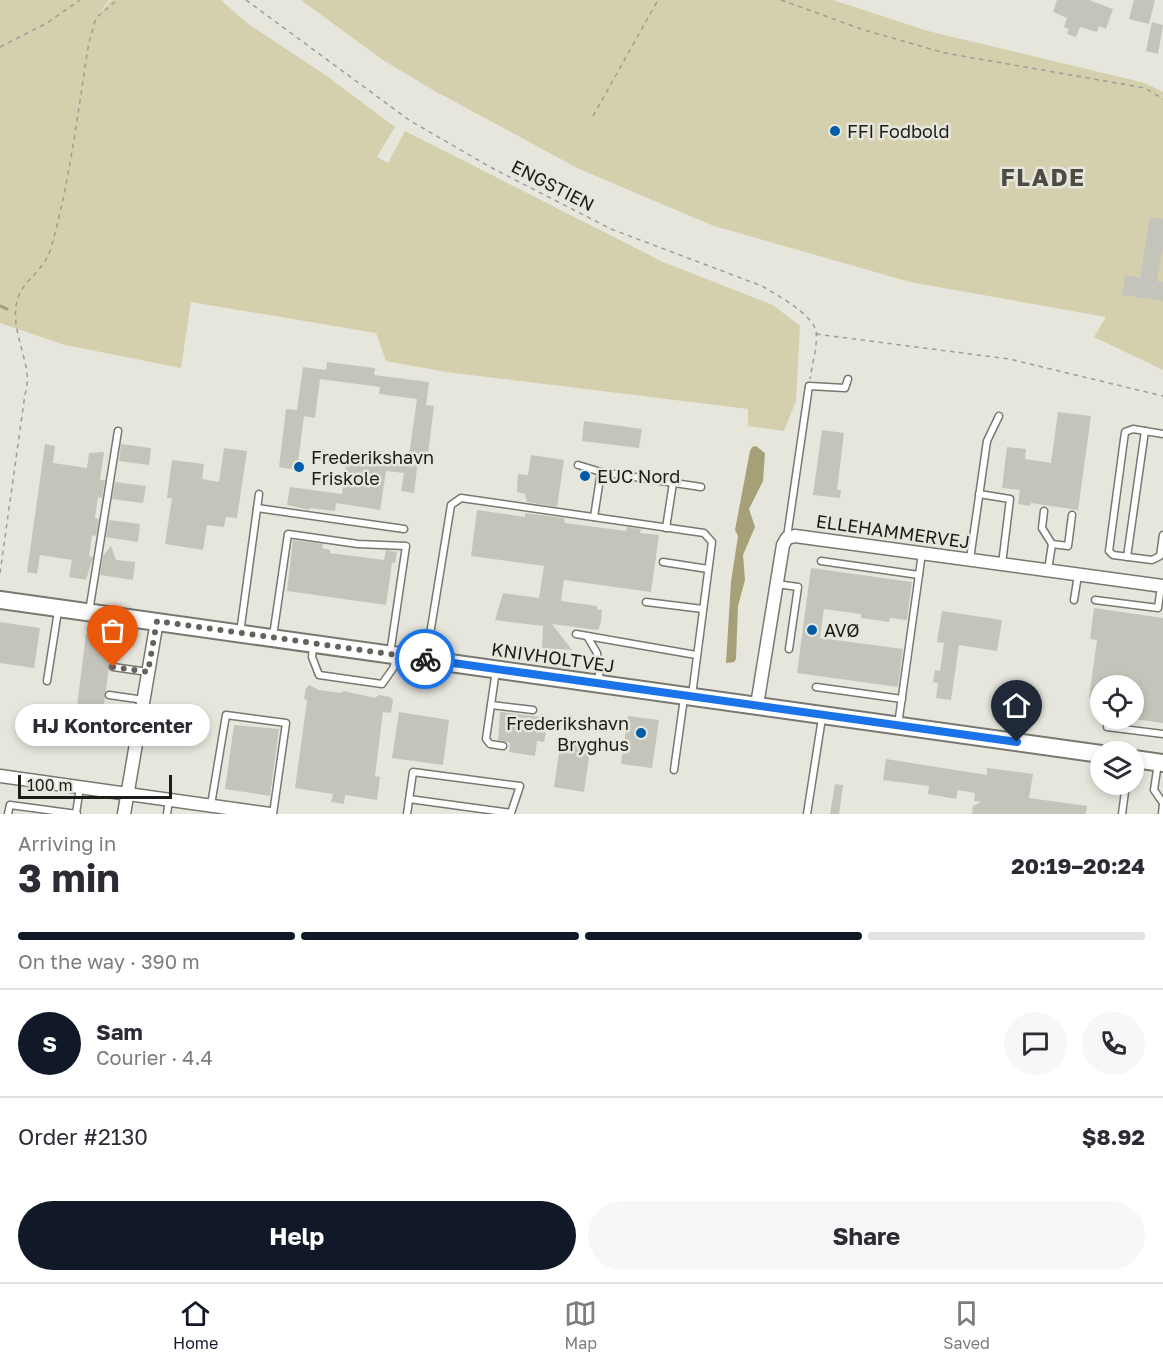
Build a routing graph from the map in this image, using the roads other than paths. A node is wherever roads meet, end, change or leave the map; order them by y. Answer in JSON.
{"nodes":[{"id":1,"x":848,"y":380,"type":"dead end"},
{"id":2,"x":999,"y":416,"type":"dead end"},
{"id":3,"x":118,"y":431,"type":"dead end"},
{"id":4,"x":1145,"y":431,"type":"junction"},
{"id":5,"x":1163,"y":434,"type":"edge"},
{"id":6,"x":578,"y":465,"type":"dead end"},
{"id":7,"x":601,"y":472,"type":"junction"},
{"id":8,"x":673,"y":483,"type":"junction"},
{"id":9,"x":701,"y":487,"type":"dead end"},
{"id":10,"x":259,"y":494,"type":"dead end"},
{"id":11,"x":979,"y":494,"type":"junction"},
{"id":12,"x":257,"y":508,"type":"junction"},
{"id":13,"x":1044,"y":511,"type":"dead end"},
{"id":14,"x":1072,"y":515,"type":"dead end"},
{"id":15,"x":594,"y":517,"type":"junction"},
{"id":16,"x":666,"y":528,"type":"junction"},
{"id":17,"x":404,"y":529,"type":"dead end"},
{"id":18,"x":1163,"y":535,"type":"edge"},
{"id":19,"x":787,"y":538,"type":"junction"},
{"id":20,"x":1052,"y":544,"type":"junction"},
{"id":21,"x":922,"y":553,"type":"junction"},
{"id":22,"x":1162,"y":556,"type":"edge"},
{"id":23,"x":1127,"y":557,"type":"junction"},
{"id":24,"x":970,"y":560,"type":"junction"},
{"id":25,"x":821,"y":561,"type":"dead end"},
{"id":26,"x":663,"y":562,"type":"dead end"},
{"id":27,"x":1002,"y":564,"type":"junction"},
{"id":28,"x":708,"y":569,"type":"junction"},
{"id":29,"x":1048,"y":570,"type":"junction"},
{"id":30,"x":1078,"y":574,"type":"junction"},
{"id":31,"x":919,"y":575,"type":"junction"},
{"id":32,"x":777,"y":584,"type":"junction"},
{"id":33,"x":1162,"y":586,"type":"edge"},
{"id":34,"x":0,"y":600,"type":"edge"},
{"id":35,"x":1074,"y":600,"type":"dead end"},
{"id":36,"x":1095,"y":600,"type":"dead end"},
{"id":37,"x":646,"y":602,"type":"dead end"},
{"id":38,"x":58,"y":608,"type":"junction"},
{"id":39,"x":1161,"y":608,"type":"edge"},
{"id":40,"x":703,"y":609,"type":"junction"},
{"id":41,"x":89,"y":612,"type":"junction"},
{"id":42,"x":157,"y":621,"type":"junction"},
{"id":43,"x":240,"y":634,"type":"junction"},
{"id":44,"x":576,"y":634,"type":"dead end"},
{"id":45,"x":587,"y":636,"type":"junction"},
{"id":46,"x":272,"y":638,"type":"junction"},
{"id":47,"x":314,"y":644,"type":"junction"},
{"id":48,"x":789,"y":649,"type":"dead end"},
{"id":49,"x":393,"y":655,"type":"junction"},
{"id":50,"x":696,"y":655,"type":"junction"},
{"id":51,"x":426,"y":660,"type":"junction"},
{"id":52,"x":113,"y":667,"type":"dead end"},
{"id":53,"x":496,"y":669,"type":"junction"},
{"id":54,"x":148,"y":672,"type":"junction"},
{"id":55,"x":47,"y":681,"type":"dead end"},
{"id":56,"x":600,"y":683,"type":"junction"},
{"id":57,"x":816,"y":687,"type":"dead end"},
{"id":58,"x":109,"y":695,"type":"dead end"},
{"id":59,"x":688,"y":695,"type":"junction"},
{"id":60,"x":902,"y":699,"type":"junction"},
{"id":61,"x":144,"y":700,"type":"junction"},
{"id":62,"x":491,"y":705,"type":"junction"},
{"id":63,"x":757,"y":705,"type":"junction"},
{"id":64,"x":533,"y":710,"type":"dead end"},
{"id":65,"x":822,"y":714,"type":"junction"},
{"id":66,"x":898,"y":725,"type":"junction"},
{"id":67,"x":1123,"y":729,"type":"edge"},
{"id":68,"x":1163,"y":734,"type":"edge"},
{"id":69,"x":503,"y":746,"type":"dead end"},
{"id":70,"x":1090,"y":752,"type":"edge"},
{"id":71,"x":1144,"y":761,"type":"edge"},
{"id":72,"x":1160,"y":763,"type":"edge"},
{"id":73,"x":674,"y":770,"type":"dead end"},
{"id":74,"x":0,"y":776,"type":"edge"},
{"id":75,"x":80,"y":788,"type":"junction"},
{"id":76,"x":129,"y":795,"type":"junction"},
{"id":77,"x":1125,"y":795,"type":"edge"},
{"id":78,"x":409,"y":799,"type":"junction"},
{"id":79,"x":169,"y":800,"type":"junction"},
{"id":80,"x":1163,"y":804,"type":"edge"},
{"id":81,"x":211,"y":806,"type":"junction"},
{"id":82,"x":8,"y":814,"type":"edge"},
{"id":83,"x":77,"y":814,"type":"edge"},
{"id":84,"x":124,"y":814,"type":"edge"},
{"id":85,"x":167,"y":814,"type":"edge"},
{"id":86,"x":272,"y":814,"type":"edge"},
{"id":87,"x":406,"y":814,"type":"edge"},
{"id":88,"x":807,"y":814,"type":"edge"},
{"id":89,"x":1122,"y":814,"type":"edge"},
{"id":90,"x":1162,"y":814,"type":"edge"}],
"edges":[{"from":1,"to":19,"type":"lane"},
{"from":2,"to":11,"type":"lane"},
{"from":3,"to":41,"type":"lane"},
{"from":4,"to":5,"type":"lane"},
{"from":4,"to":23,"type":"lane"},
{"from":4,"to":23,"type":"lane"},
{"from":6,"to":7,"type":"lane"},
{"from":7,"to":8,"type":"lane"},
{"from":7,"to":15,"type":"lane"},
{"from":8,"to":9,"type":"lane"},
{"from":8,"to":16,"type":"lane"},
{"from":10,"to":12,"type":"lane"},
{"from":11,"to":24,"type":"lane"},
{"from":11,"to":27,"type":"lane"},
{"from":12,"to":17,"type":"lane"},
{"from":12,"to":43,"type":"lane"},
{"from":13,"to":20,"type":"lane"},
{"from":14,"to":20,"type":"lane"},
{"from":15,"to":16,"type":"lane"},
{"from":15,"to":51,"type":"lane"},
{"from":16,"to":28,"type":"lane"},
{"from":18,"to":22,"type":"lane"},
{"from":19,"to":21,"type":"street","name":"ELLEHAMMERVEJ"},
{"from":19,"to":32,"type":"street"},
{"from":20,"to":29,"type":"lane"},
{"from":21,"to":24,"type":"street","name":"ELLEHAMMERVEJ"},
{"from":21,"to":31,"type":"lane"},
{"from":22,"to":23,"type":"lane"},
{"from":24,"to":27,"type":"street","name":"ELLEHAMMERVEJ"},
{"from":25,"to":31,"type":"lane"},
{"from":26,"to":28,"type":"lane"},
{"from":27,"to":29,"type":"street","name":"ELLEHAMMERVEJ"},
{"from":28,"to":40,"type":"lane"},
{"from":29,"to":30,"type":"street","name":"ELLEHAMMERVEJ"},
{"from":30,"to":33,"type":"street","name":"ELLEHAMMERVEJ"},
{"from":30,"to":35,"type":"lane"},
{"from":31,"to":60,"type":"lane"},
{"from":32,"to":48,"type":"lane"},
{"from":32,"to":63,"type":"street"},
{"from":33,"to":39,"type":"lane"},
{"from":34,"to":38,"type":"street","name":"KNIVHOLTVEJ"},
{"from":36,"to":39,"type":"lane"},
{"from":37,"to":40,"type":"lane"},
{"from":38,"to":41,"type":"street","name":"KNIVHOLTVEJ"},
{"from":38,"to":55,"type":"lane"},
{"from":40,"to":50,"type":"lane"},
{"from":41,"to":42,"type":"street","name":"KNIVHOLTVEJ"},
{"from":42,"to":43,"type":"street","name":"KNIVHOLTVEJ"},
{"from":42,"to":54,"type":"street"},
{"from":43,"to":46,"type":"street","name":"KNIVHOLTVEJ"},
{"from":44,"to":45,"type":"lane"},
{"from":45,"to":50,"type":"lane"},
{"from":45,"to":56,"type":"lane"},
{"from":46,"to":47,"type":"street","name":"KNIVHOLTVEJ"},
{"from":46,"to":49,"type":"lane"},
{"from":47,"to":49,"type":"street","name":"KNIVHOLTVEJ"},
{"from":47,"to":49,"type":"lane"},
{"from":49,"to":51,"type":"street","name":"KNIVHOLTVEJ"},
{"from":50,"to":59,"type":"lane"},
{"from":51,"to":53,"type":"street","name":"KNIVHOLTVEJ"},
{"from":52,"to":54,"type":"lane"},
{"from":53,"to":56,"type":"street","name":"KNIVHOLTVEJ"},
{"from":53,"to":62,"type":"lane"},
{"from":54,"to":61,"type":"street"},
{"from":56,"to":59,"type":"street","name":"KNIVHOLTVEJ"},
{"from":57,"to":60,"type":"lane"},
{"from":58,"to":61,"type":"lane"},
{"from":59,"to":63,"type":"street","name":"KNIVHOLTVEJ"},
{"from":59,"to":73,"type":"lane"},
{"from":60,"to":66,"type":"lane"},
{"from":61,"to":76,"type":"street"},
{"from":62,"to":64,"type":"lane"},
{"from":62,"to":69,"type":"lane"},
{"from":63,"to":65,"type":"street","name":"KNIVHOLTVEJ"},
{"from":65,"to":66,"type":"street","name":"KNIVHOLTVEJ"},
{"from":65,"to":88,"type":"lane"},
{"from":66,"to":70,"type":"street","name":"KNIVHOLTVEJ"},
{"from":67,"to":68,"type":"lane"},
{"from":71,"to":72,"type":"street"},
{"from":72,"to":80,"type":"lane"},
{"from":74,"to":75,"type":"street"},
{"from":75,"to":76,"type":"street"},
{"from":75,"to":83,"type":"lane"},
{"from":76,"to":79,"type":"street"},
{"from":76,"to":84,"type":"street"},
{"from":77,"to":89,"type":"lane"},
{"from":78,"to":78,"type":"lane"},
{"from":78,"to":87,"type":"lane"},
{"from":79,"to":81,"type":"street"},
{"from":79,"to":85,"type":"lane"},
{"from":80,"to":90,"type":"lane"},
{"from":81,"to":86,"type":"street"},
{"from":81,"to":86,"type":"lane"},
{"from":82,"to":83,"type":"lane"}]}
